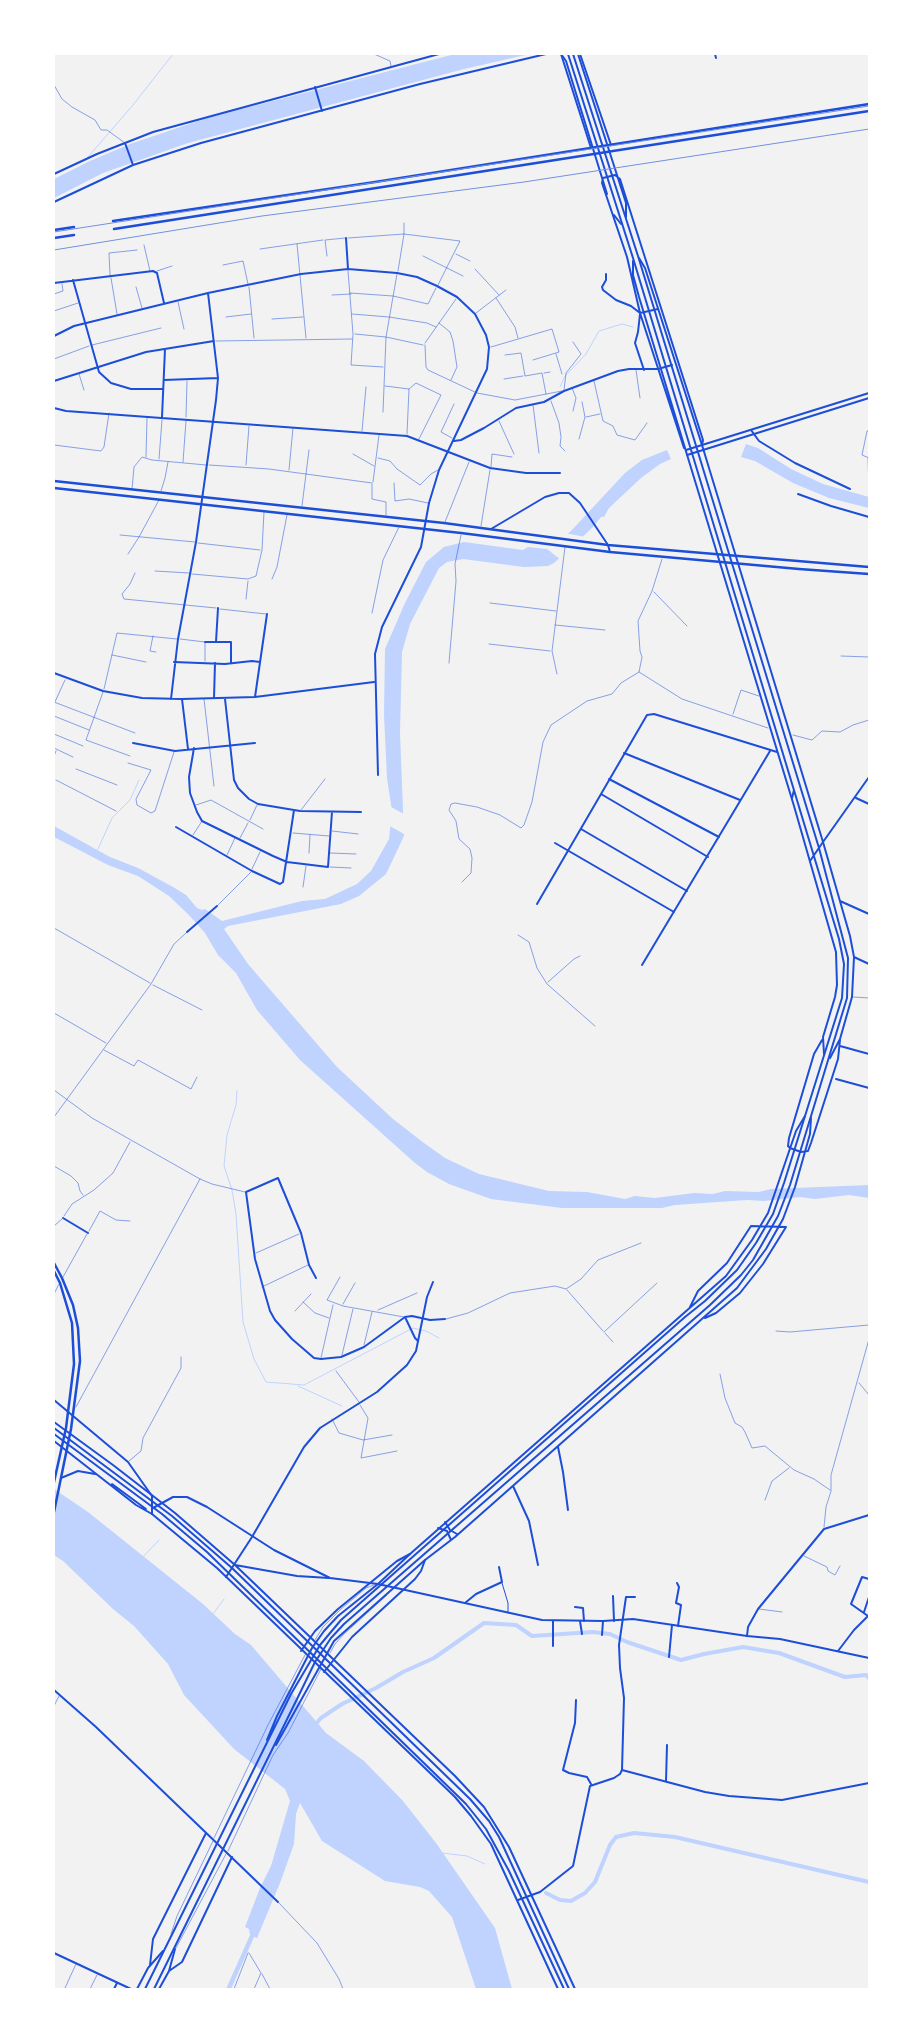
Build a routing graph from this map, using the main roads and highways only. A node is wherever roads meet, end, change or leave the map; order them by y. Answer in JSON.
{"nodes":[{"id":1,"x":869,"y":104,"type":"edge"},
{"id":2,"x":869,"y":112,"type":"edge"},
{"id":3,"x":112,"y":221,"type":"dead end"},
{"id":4,"x":74,"y":227,"type":"dead end"},
{"id":5,"x":114,"y":229,"type":"dead end"},
{"id":6,"x":54,"y":230,"type":"edge"},
{"id":7,"x":74,"y":235,"type":"dead end"},
{"id":8,"x":54,"y":238,"type":"edge"},
{"id":9,"x":54,"y":481,"type":"edge"},
{"id":10,"x":54,"y":488,"type":"edge"},
{"id":11,"x":425,"y":526,"type":"junction"},
{"id":12,"x":869,"y":567,"type":"edge"},
{"id":13,"x":869,"y":574,"type":"edge"},
{"id":14,"x":54,"y":1263,"type":"edge"},
{"id":15,"x":54,"y":1271,"type":"edge"},
{"id":16,"x":54,"y":1482,"type":"edge"},
{"id":17,"x":54,"y":1512,"type":"edge"}],
"edges":[{"from":1,"to":3,"type":"main road"},
{"from":2,"to":5,"type":"main road"},
{"from":4,"to":6,"type":"main road"},
{"from":7,"to":8,"type":"main road"},
{"from":9,"to":11,"type":"main road"},
{"from":10,"to":11,"type":"main road"},
{"from":11,"to":12,"type":"main road"},
{"from":11,"to":13,"type":"main road"},
{"from":14,"to":17,"type":"main road"},
{"from":15,"to":16,"type":"main road"}]}
